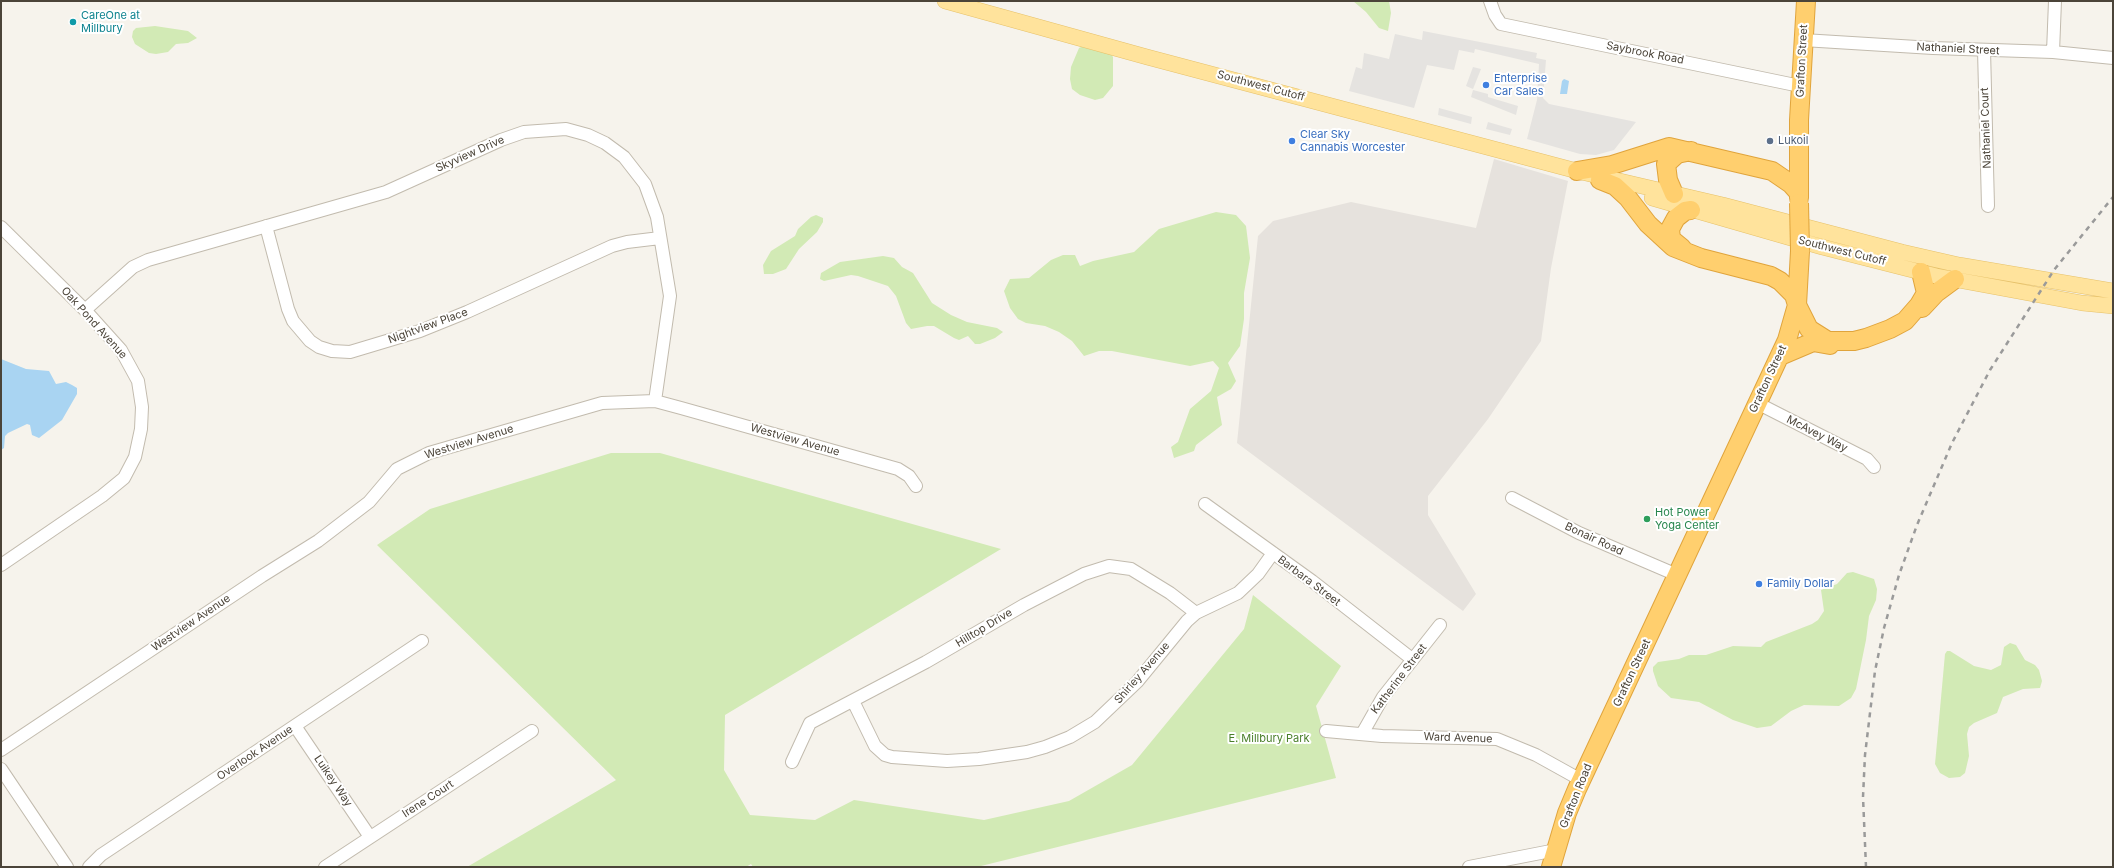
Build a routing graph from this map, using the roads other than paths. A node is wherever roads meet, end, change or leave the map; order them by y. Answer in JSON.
{"nodes":[{"id":1,"x":945,"y":1,"type":"edge"},
{"id":2,"x":1490,"y":1,"type":"edge"},
{"id":3,"x":1806,"y":1,"type":"edge"},
{"id":4,"x":2055,"y":1,"type":"edge"},
{"id":5,"x":1803,"y":40,"type":"junction"},
{"id":6,"x":1984,"y":50,"type":"junction"},
{"id":7,"x":2054,"y":52,"type":"junction"},
{"id":8,"x":2113,"y":58,"type":"edge"},
{"id":9,"x":1800,"y":86,"type":"junction"},
{"id":10,"x":1691,"y":151,"type":"junction"},
{"id":11,"x":1798,"y":156,"type":"junction"},
{"id":12,"x":1577,"y":171,"type":"junction"},
{"id":13,"x":1772,"y":171,"type":"junction"},
{"id":14,"x":1608,"y":183,"type":"junction"},
{"id":15,"x":1674,"y":194,"type":"junction"},
{"id":16,"x":1799,"y":198,"type":"junction"},
{"id":17,"x":1988,"y":206,"type":"dead end"},
{"id":18,"x":1691,"y":210,"type":"junction"},
{"id":19,"x":266,"y":226,"type":"junction"},
{"id":20,"x":1,"y":227,"type":"edge"},
{"id":21,"x":660,"y":238,"type":"junction"},
{"id":22,"x":1800,"y":258,"type":"junction"},
{"id":23,"x":1921,"y":272,"type":"junction"},
{"id":24,"x":1955,"y":279,"type":"junction"},
{"id":25,"x":2113,"y":291,"type":"edge"},
{"id":26,"x":1797,"y":305,"type":"junction"},
{"id":27,"x":2113,"y":306,"type":"edge"},
{"id":28,"x":85,"y":310,"type":"junction"},
{"id":29,"x":1780,"y":356,"type":"junction"},
{"id":30,"x":655,"y":401,"type":"junction"},
{"id":31,"x":1757,"y":403,"type":"junction"},
{"id":32,"x":1874,"y":468,"type":"dead end"},
{"id":33,"x":916,"y":486,"type":"dead end"},
{"id":34,"x":1512,"y":498,"type":"dead end"},
{"id":35,"x":1205,"y":504,"type":"dead end"},
{"id":36,"x":1273,"y":553,"type":"junction"},
{"id":37,"x":1,"y":565,"type":"edge"},
{"id":38,"x":1677,"y":575,"type":"junction"},
{"id":39,"x":1196,"y":613,"type":"junction"},
{"id":40,"x":1440,"y":625,"type":"dead end"},
{"id":41,"x":422,"y":641,"type":"dead end"},
{"id":42,"x":1412,"y":659,"type":"junction"},
{"id":43,"x":853,"y":701,"type":"junction"},
{"id":44,"x":295,"y":726,"type":"junction"},
{"id":45,"x":1606,"y":727,"type":"joint"},
{"id":46,"x":532,"y":731,"type":"dead end"},
{"id":47,"x":1326,"y":732,"type":"dead end"},
{"id":48,"x":1362,"y":734,"type":"junction"},
{"id":49,"x":1,"y":750,"type":"edge"},
{"id":50,"x":792,"y":762,"type":"dead end"},
{"id":51,"x":1,"y":769,"type":"edge"},
{"id":52,"x":1581,"y":780,"type":"junction"},
{"id":53,"x":370,"y":837,"type":"junction"},
{"id":54,"x":1556,"y":850,"type":"junction"},
{"id":55,"x":67,"y":867,"type":"edge"},
{"id":56,"x":89,"y":867,"type":"edge"},
{"id":57,"x":325,"y":867,"type":"edge"},
{"id":58,"x":1468,"y":867,"type":"edge"},
{"id":59,"x":1551,"y":867,"type":"edge"}],
"edges":[{"from":1,"to":12,"type":"main road","name":"Southwest Cutoff"},
{"from":2,"to":9,"type":"street","name":"Saybrook Road"},
{"from":3,"to":5,"type":"highway","name":"Grafton Street"},
{"from":4,"to":7,"type":"street"},
{"from":5,"to":6,"type":"street","name":"Nathaniel Street"},
{"from":5,"to":9,"type":"highway","name":"Grafton Street"},
{"from":6,"to":7,"type":"street","name":"Nathaniel Street"},
{"from":6,"to":17,"type":"street","name":"Nathaniel Court"},
{"from":7,"to":8,"type":"street","name":"Nathaniel Street"},
{"from":9,"to":11,"type":"highway","name":"Grafton Street"},
{"from":10,"to":12,"type":"highway"},
{"from":10,"to":13,"type":"highway"},
{"from":10,"to":15,"type":"highway"},
{"from":11,"to":13,"type":"highway"},
{"from":11,"to":16,"type":"highway","name":"Grafton Street"},
{"from":12,"to":14,"type":"main road","name":"Southwest Cutoff"},
{"from":12,"to":15,"type":"main road","name":"Southwest Cutoff"},
{"from":13,"to":16,"type":"highway"},
{"from":14,"to":18,"type":"main road","name":"Southwest Cutoff"},
{"from":14,"to":26,"type":"highway"},
{"from":15,"to":25,"type":"main road","name":"Southwest Cutoff"},
{"from":16,"to":22,"type":"highway","name":"Grafton Street","bridge":true},
{"from":18,"to":22,"type":"highway"},
{"from":18,"to":23,"type":"main road","name":"Southwest Cutoff"},
{"from":19,"to":21,"type":"street","name":"Skyview Drive"},
{"from":19,"to":21,"type":"street","name":"Nightview Place"},
{"from":19,"to":28,"type":"street","name":"Skyview Drive"},
{"from":20,"to":28,"type":"street","name":"Oak Pond Avenue"},
{"from":21,"to":30,"type":"street","name":"Skyview Drive"},
{"from":22,"to":26,"type":"highway","name":"Grafton Street"},
{"from":23,"to":24,"type":"main road","name":"Southwest Cutoff"},
{"from":23,"to":26,"type":"highway"},
{"from":24,"to":27,"type":"main road","name":"Southwest Cutoff"},
{"from":24,"to":29,"type":"highway"},
{"from":26,"to":29,"type":"highway","name":"Grafton Street"},
{"from":28,"to":37,"type":"street","name":"Oak Pond Avenue"},
{"from":29,"to":31,"type":"highway","name":"Grafton Street"},
{"from":30,"to":33,"type":"street","name":"Westview Avenue"},
{"from":30,"to":49,"type":"street","name":"Westview Avenue"},
{"from":31,"to":32,"type":"street","name":"McAvey Way"},
{"from":31,"to":38,"type":"highway","name":"Grafton Street"},
{"from":34,"to":38,"type":"street","name":"Bonair Road"},
{"from":35,"to":36,"type":"street","name":"Barbara Street"},
{"from":36,"to":39,"type":"street","name":"Shirley Avenue"},
{"from":36,"to":42,"type":"street","name":"Barbara Street"},
{"from":38,"to":45,"type":"highway","name":"Grafton Street"},
{"from":39,"to":43,"type":"street","name":"Hilltop Drive"},
{"from":39,"to":43,"type":"street","name":"Shirley Avenue"},
{"from":40,"to":42,"type":"street","name":"Katherine Street"},
{"from":41,"to":44,"type":"street","name":"Overlook Avenue"},
{"from":42,"to":48,"type":"street","name":"Katherine Street"},
{"from":43,"to":50,"type":"street","name":"Hilltop Drive"},
{"from":44,"to":53,"type":"street","name":"Luikey Way"},
{"from":44,"to":56,"type":"street","name":"Overlook Avenue"},
{"from":45,"to":52,"type":"highway","name":"Grafton Road"},
{"from":46,"to":53,"type":"street","name":"Irene Court"},
{"from":47,"to":48,"type":"street","name":"Ward Avenue"},
{"from":48,"to":52,"type":"street","name":"Ward Avenue"},
{"from":51,"to":55,"type":"street"},
{"from":52,"to":54,"type":"highway","name":"Grafton Road"},
{"from":53,"to":57,"type":"street","name":"Irene Court"},
{"from":54,"to":58,"type":"street"},
{"from":54,"to":59,"type":"highway","name":"Grafton Road"}]}
